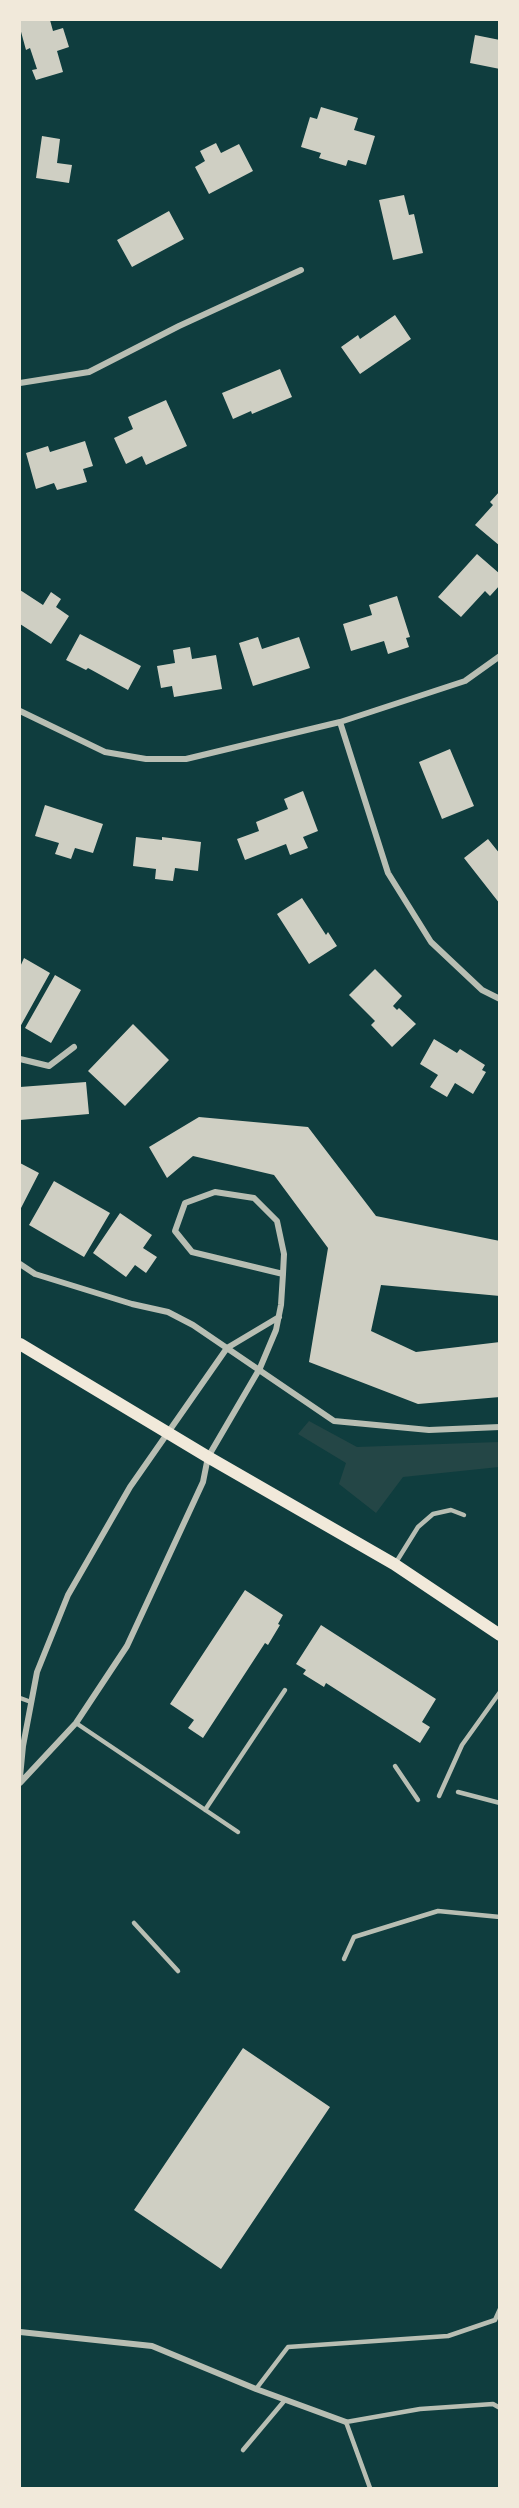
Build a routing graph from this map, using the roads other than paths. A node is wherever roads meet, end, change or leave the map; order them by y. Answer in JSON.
{"nodes":[{"id":1,"x":301,"y":270,"type":"dead end"},
{"id":2,"x":20,"y":383,"type":"edge"},
{"id":3,"x":500,"y":656,"type":"edge"},
{"id":4,"x":20,"y":711,"type":"edge"},
{"id":5,"x":340,"y":722,"type":"junction"},
{"id":6,"x":500,"y":999,"type":"edge"},
{"id":7,"x":74,"y":1047,"type":"dead end"},
{"id":8,"x":20,"y":1059,"type":"edge"},
{"id":9,"x":20,"y":1264,"type":"edge"},
{"id":10,"x":283,"y":1274,"type":"junction"},
{"id":11,"x":279,"y":1317,"type":"junction"},
{"id":12,"x":20,"y":1344,"type":"edge"},
{"id":13,"x":227,"y":1348,"type":"junction"},
{"id":14,"x":260,"y":1368,"type":"junction"},
{"id":15,"x":500,"y":1427,"type":"edge"},
{"id":16,"x":168,"y":1433,"type":"junction"},
{"id":17,"x":208,"y":1457,"type":"junction"},
{"id":18,"x":464,"y":1515,"type":"dead end"},
{"id":19,"x":394,"y":1564,"type":"junction"},
{"id":20,"x":500,"y":1635,"type":"edge"},
{"id":21,"x":285,"y":1690,"type":"dead end"},
{"id":22,"x":500,"y":1692,"type":"edge"},
{"id":23,"x":20,"y":1698,"type":"edge"},
{"id":24,"x":31,"y":1702,"type":"junction"},
{"id":25,"x":76,"y":1723,"type":"junction"},
{"id":26,"x":395,"y":1766,"type":"dead end"},
{"id":27,"x":20,"y":1777,"type":"edge"},
{"id":28,"x":20,"y":1783,"type":"edge"},
{"id":29,"x":458,"y":1792,"type":"dead end"},
{"id":30,"x":439,"y":1796,"type":"dead end"},
{"id":31,"x":417,"y":1800,"type":"dead end"},
{"id":32,"x":500,"y":1803,"type":"edge"},
{"id":33,"x":205,"y":1810,"type":"junction"},
{"id":34,"x":238,"y":1832,"type":"dead end"},
{"id":35,"x":500,"y":1917,"type":"edge"},
{"id":36,"x":134,"y":1923,"type":"dead end"},
{"id":37,"x":344,"y":1959,"type":"dead end"},
{"id":38,"x":178,"y":1971,"type":"dead end"},
{"id":39,"x":500,"y":2309,"type":"edge"},
{"id":40,"x":20,"y":2332,"type":"edge"},
{"id":41,"x":256,"y":2390,"type":"junction"},
{"id":42,"x":285,"y":2400,"type":"junction"},
{"id":43,"x":500,"y":2408,"type":"edge"},
{"id":44,"x":345,"y":2422,"type":"junction"},
{"id":45,"x":243,"y":2450,"type":"dead end"},
{"id":46,"x":370,"y":2488,"type":"edge"}],
"edges":[{"from":1,"to":2,"type":"street"},
{"from":3,"to":5,"type":"street"},
{"from":4,"to":5,"type":"street"},
{"from":5,"to":6,"type":"street"},
{"from":7,"to":8,"type":"street"},
{"from":9,"to":13,"type":"street"},
{"from":10,"to":10,"type":"street"},
{"from":10,"to":11,"type":"street"},
{"from":11,"to":13,"type":"street"},
{"from":11,"to":14,"type":"street"},
{"from":12,"to":16,"type":"main road"},
{"from":13,"to":14,"type":"street"},
{"from":13,"to":16,"type":"street"},
{"from":14,"to":15,"type":"street"},
{"from":14,"to":17,"type":"street"},
{"from":16,"to":17,"type":"main road"},
{"from":16,"to":24,"type":"street"},
{"from":17,"to":19,"type":"main road"},
{"from":17,"to":25,"type":"street"},
{"from":18,"to":19,"type":"lane"},
{"from":19,"to":20,"type":"main road"},
{"from":21,"to":33,"type":"lane"},
{"from":22,"to":30,"type":"lane"},
{"from":23,"to":24,"type":"lane"},
{"from":24,"to":27,"type":"street"},
{"from":25,"to":28,"type":"street"},
{"from":25,"to":33,"type":"lane"},
{"from":26,"to":31,"type":"lane"},
{"from":29,"to":32,"type":"lane"},
{"from":33,"to":34,"type":"lane"},
{"from":35,"to":37,"type":"lane"},
{"from":36,"to":38,"type":"lane"},
{"from":39,"to":41,"type":"lane"},
{"from":40,"to":41,"type":"street"},
{"from":41,"to":42,"type":"street"},
{"from":42,"to":44,"type":"street"},
{"from":42,"to":45,"type":"lane"},
{"from":43,"to":44,"type":"lane"},
{"from":44,"to":46,"type":"lane"}]}
